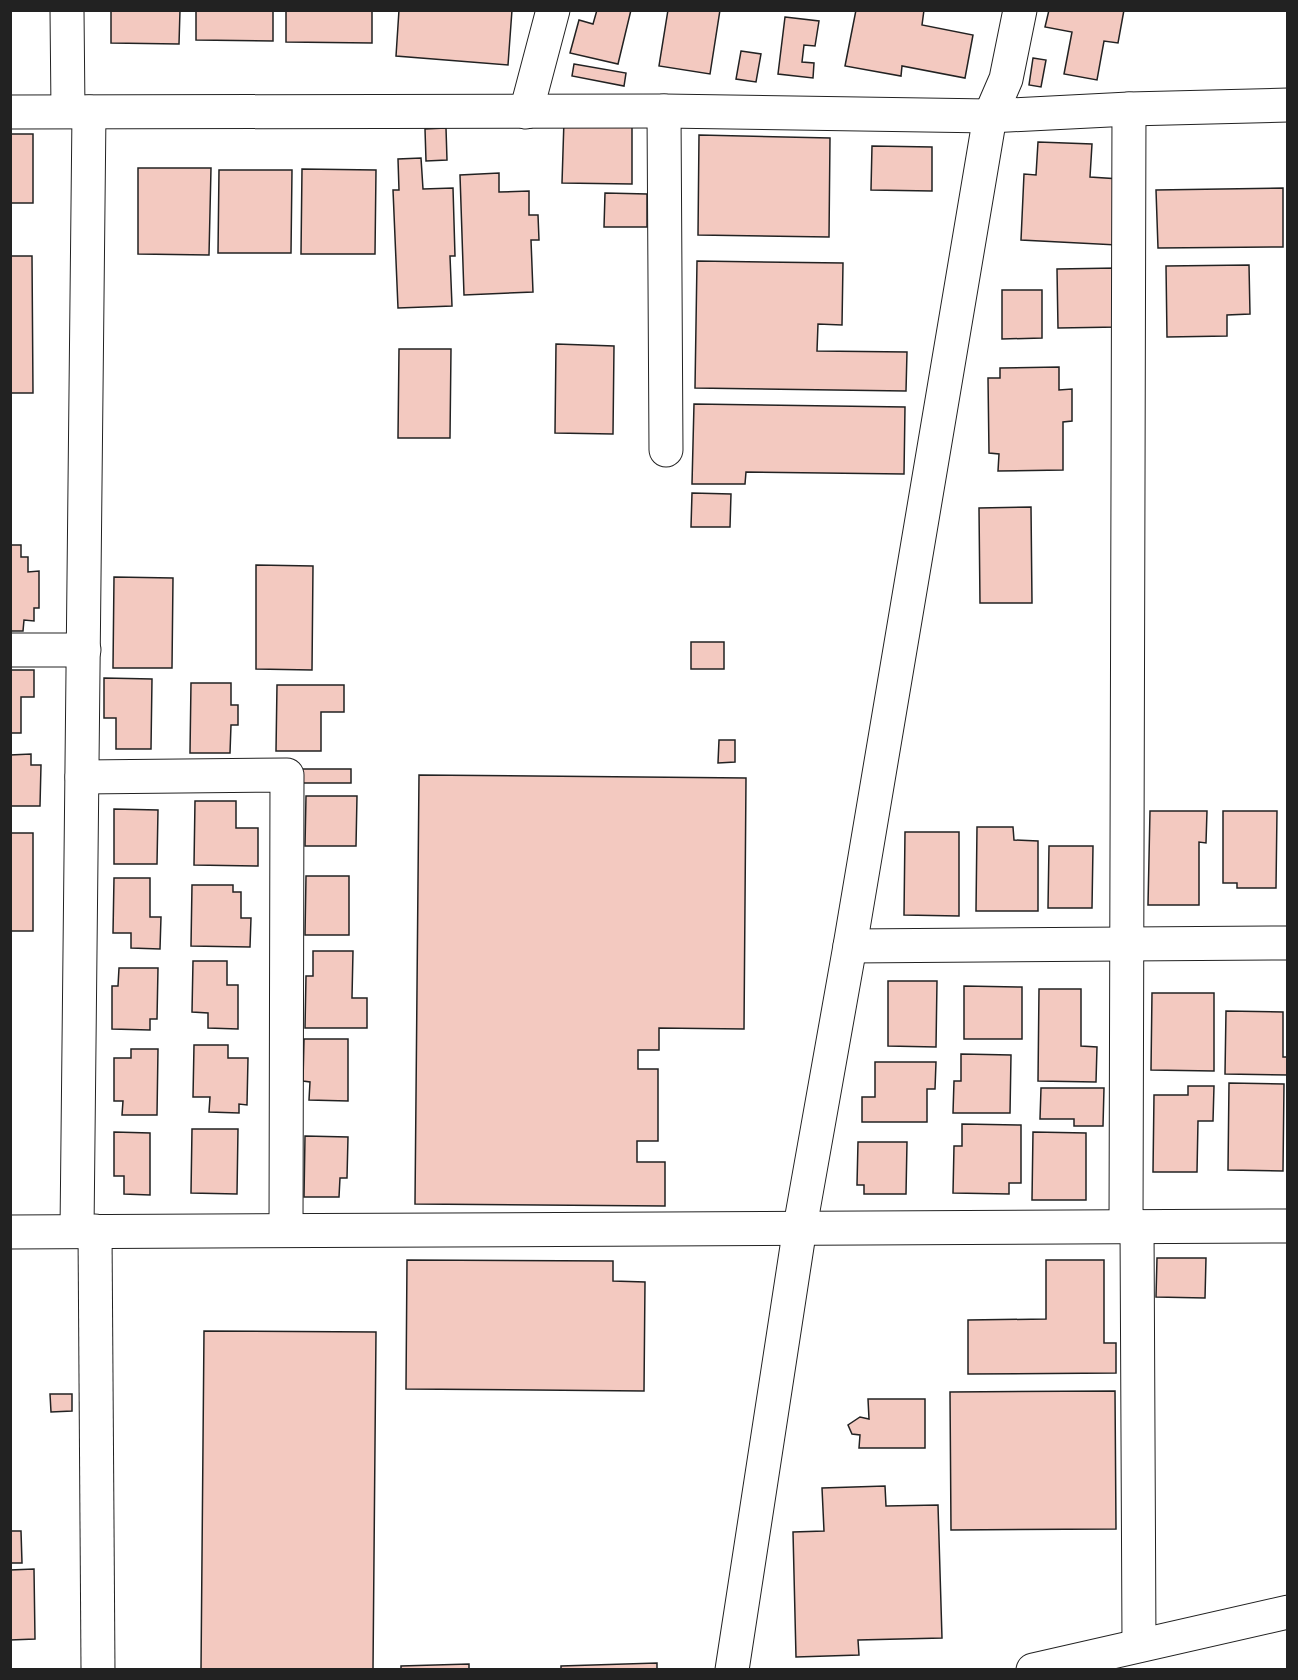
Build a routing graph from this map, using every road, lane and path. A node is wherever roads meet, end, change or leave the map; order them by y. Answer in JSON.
{"nodes":[{"id":1,"x":67,"y":10,"type":"edge"},
{"id":2,"x":553,"y":10,"type":"edge"},
{"id":3,"x":1020,"y":10,"type":"edge"},
{"id":4,"x":1287,"y":105,"type":"edge"},
{"id":5,"x":1129,"y":109,"type":"junction"},
{"id":6,"x":664,"y":111,"type":"junction"},
{"id":7,"x":10,"y":112,"type":"edge"},
{"id":8,"x":79,"y":112,"type":"junction"},
{"id":9,"x":526,"y":112,"type":"junction"},
{"id":10,"x":990,"y":116,"type":"junction"},
{"id":11,"x":666,"y":450,"type":"dead end"},
{"id":12,"x":10,"y":650,"type":"edge"},
{"id":13,"x":84,"y":650,"type":"junction"},
{"id":14,"x":82,"y":777,"type":"junction"},
{"id":15,"x":1287,"y":943,"type":"edge"},
{"id":16,"x":1127,"y":944,"type":"junction"},
{"id":17,"x":850,"y":946,"type":"junction"},
{"id":18,"x":1132,"y":1226,"type":"junction"},
{"id":19,"x":1287,"y":1226,"type":"edge"},
{"id":20,"x":800,"y":1227,"type":"junction"},
{"id":21,"x":286,"y":1230,"type":"junction"},
{"id":22,"x":86,"y":1231,"type":"junction"},
{"id":23,"x":10,"y":1232,"type":"edge"},
{"id":24,"x":1287,"y":1612,"type":"edge"},
{"id":25,"x":1139,"y":1645,"type":"junction"},
{"id":26,"x":98,"y":1670,"type":"edge"},
{"id":27,"x":732,"y":1670,"type":"edge"},
{"id":28,"x":1033,"y":1670,"type":"edge"}],
"edges":[{"from":1,"to":8,"type":"street"},
{"from":2,"to":9,"type":"street"},
{"from":3,"to":10,"type":"street"},
{"from":4,"to":5,"type":"street"},
{"from":5,"to":10,"type":"street"},
{"from":5,"to":16,"type":"street"},
{"from":6,"to":9,"type":"street"},
{"from":6,"to":10,"type":"street"},
{"from":6,"to":11,"type":"street"},
{"from":7,"to":8,"type":"street"},
{"from":8,"to":9,"type":"street"},
{"from":8,"to":13,"type":"street"},
{"from":10,"to":17,"type":"street"},
{"from":12,"to":13,"type":"street"},
{"from":13,"to":14,"type":"street"},
{"from":14,"to":21,"type":"street"},
{"from":14,"to":22,"type":"street"},
{"from":15,"to":16,"type":"street"},
{"from":16,"to":17,"type":"street"},
{"from":16,"to":18,"type":"street"},
{"from":17,"to":20,"type":"street"},
{"from":18,"to":19,"type":"street"},
{"from":18,"to":20,"type":"street"},
{"from":18,"to":25,"type":"street"},
{"from":20,"to":21,"type":"street"},
{"from":20,"to":27,"type":"street"},
{"from":21,"to":22,"type":"street"},
{"from":22,"to":23,"type":"street"},
{"from":22,"to":26,"type":"street"},
{"from":24,"to":25,"type":"street"},
{"from":25,"to":28,"type":"street"}]}
